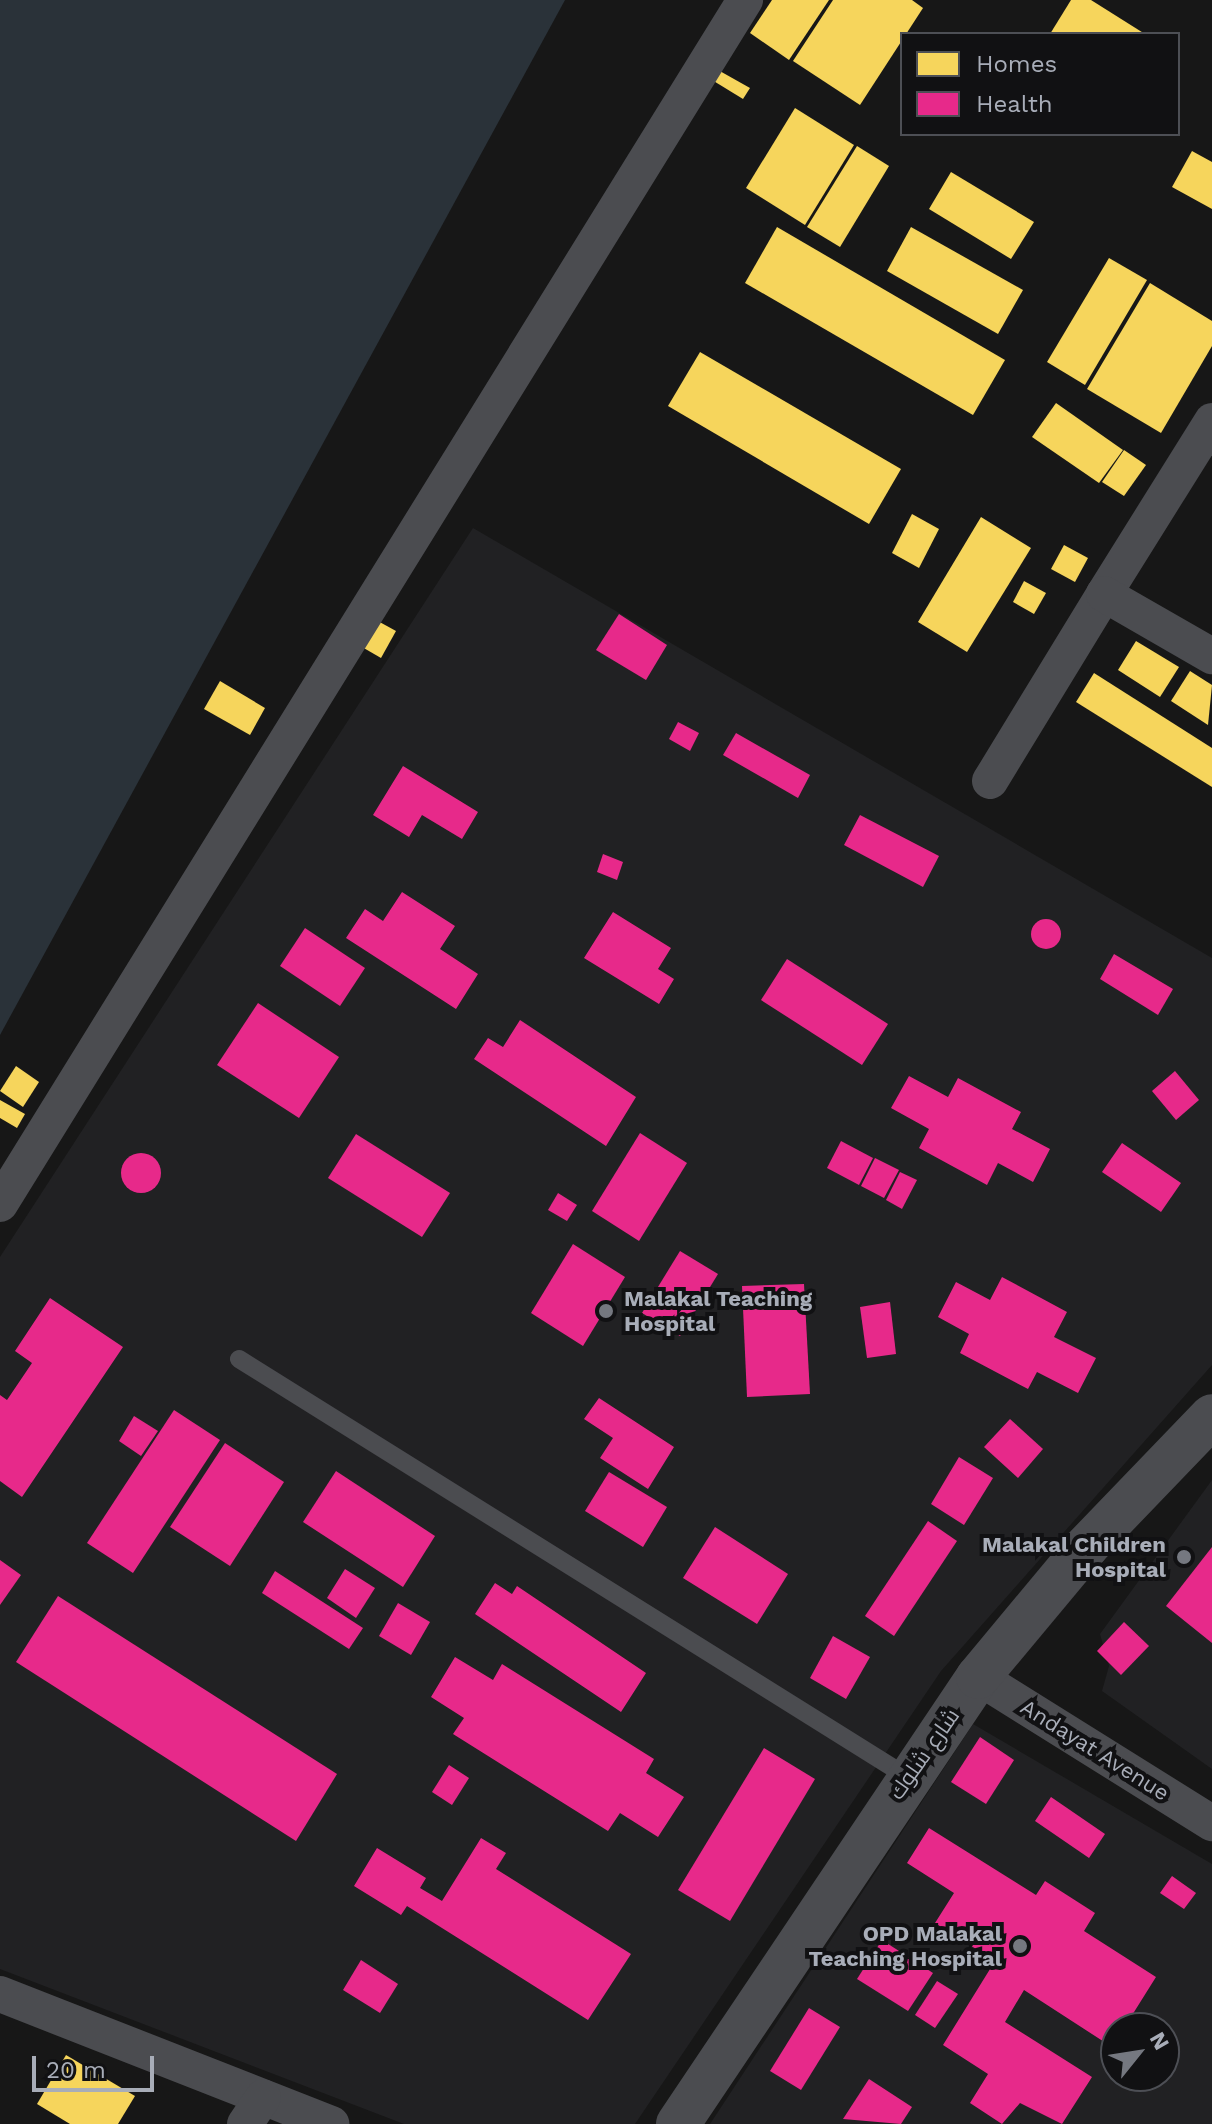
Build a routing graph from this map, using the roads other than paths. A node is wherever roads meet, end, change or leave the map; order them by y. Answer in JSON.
{"nodes":[{"id":1,"x":745,"y":0,"type":"edge"},
{"id":2,"x":1212,"y":421,"type":"edge"},
{"id":3,"x":1104,"y":594,"type":"junction"},
{"id":4,"x":1212,"y":656,"type":"edge"},
{"id":5,"x":990,"y":781,"type":"dead end"},
{"id":6,"x":0,"y":1204,"type":"edge"},
{"id":7,"x":239,"y":1359,"type":"dead end"},
{"id":8,"x":1212,"y":1416,"type":"edge"},
{"id":9,"x":978,"y":1677,"type":"junction"},
{"id":10,"x":906,"y":1776,"type":"junction"},
{"id":11,"x":1212,"y":1823,"type":"edge"},
{"id":12,"x":0,"y":1994,"type":"edge"},
{"id":13,"x":254,"y":2111,"type":"edge"},
{"id":14,"x":331,"y":2124,"type":"edge"},
{"id":15,"x":678,"y":2124,"type":"edge"}],
"edges":[{"from":1,"to":6,"type":"street"},
{"from":2,"to":3,"type":"street"},
{"from":3,"to":4,"type":"street"},
{"from":3,"to":5,"type":"street"},
{"from":7,"to":10,"type":"lane"},
{"from":8,"to":9,"type":"street","name":"شارع شلوك"},
{"from":9,"to":10,"type":"street","name":"شارع شلوك"},
{"from":9,"to":11,"type":"street","name":"Andayat Avenue"},
{"from":10,"to":15,"type":"street","name":"شارع شلوك"},
{"from":12,"to":13,"type":"street"},
{"from":13,"to":14,"type":"street"}]}
